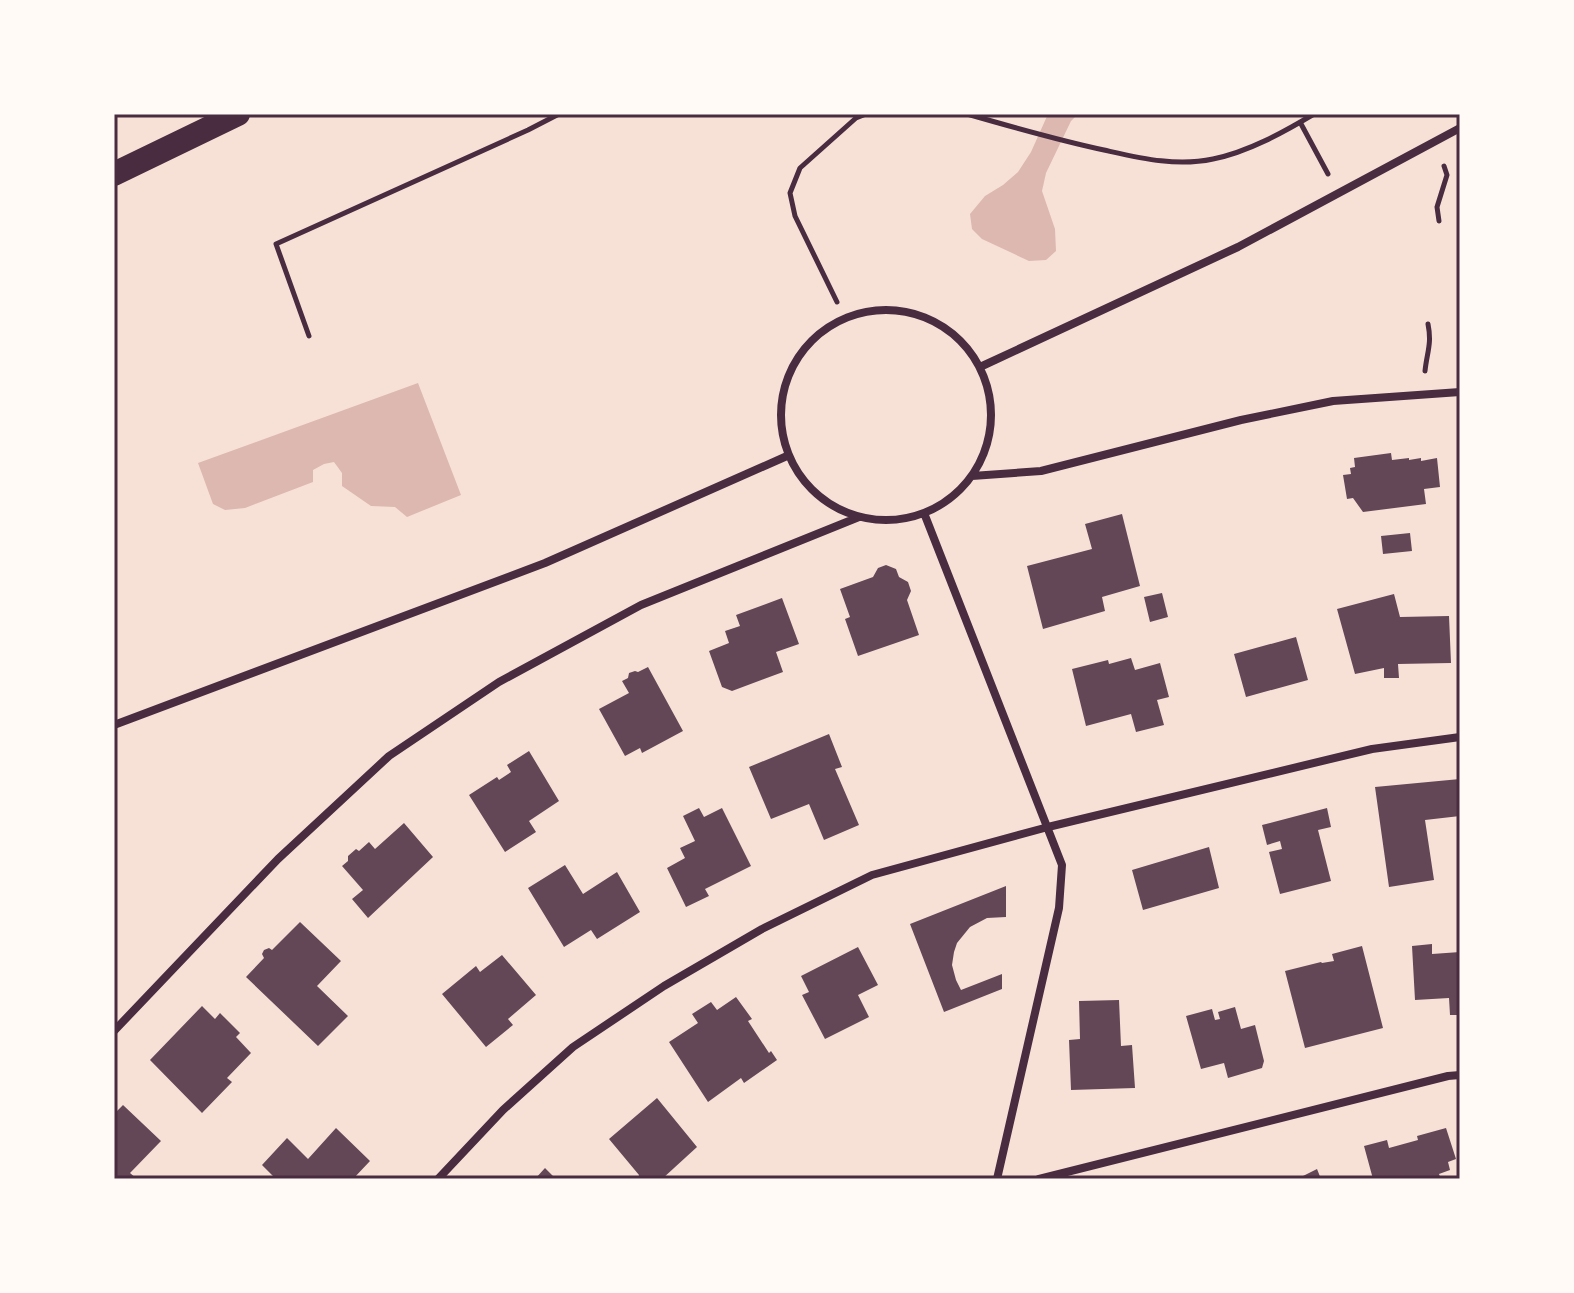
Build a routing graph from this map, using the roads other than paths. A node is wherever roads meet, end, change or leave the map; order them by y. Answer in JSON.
{"nodes":[{"id":1,"x":238,"y":114,"type":"edge"},
{"id":2,"x":1460,"y":128,"type":"edge"},
{"id":3,"x":114,"y":174,"type":"edge"},
{"id":4,"x":980,"y":367,"type":"junction"},
{"id":5,"x":1460,"y":392,"type":"edge"},
{"id":6,"x":787,"y":456,"type":"junction"},
{"id":7,"x":972,"y":476,"type":"junction"},
{"id":8,"x":924,"y":513,"type":"junction"},
{"id":9,"x":859,"y":517,"type":"junction"},
{"id":10,"x":114,"y":725,"type":"edge"},
{"id":11,"x":1460,"y":737,"type":"edge"},
{"id":12,"x":1048,"y":827,"type":"junction"},
{"id":13,"x":114,"y":1031,"type":"edge"},
{"id":14,"x":1460,"y":1075,"type":"edge"},
{"id":15,"x":438,"y":1179,"type":"edge"},
{"id":16,"x":997,"y":1179,"type":"edge"},
{"id":17,"x":1039,"y":1179,"type":"edge"}],
"edges":[{"from":1,"to":3,"type":"highway"},
{"from":2,"to":4,"type":"street"},
{"from":4,"to":6,"type":"street"},
{"from":4,"to":7,"type":"street"},
{"from":5,"to":7,"type":"street"},
{"from":6,"to":9,"type":"street"},
{"from":6,"to":10,"type":"street"},
{"from":7,"to":8,"type":"street"},
{"from":8,"to":9,"type":"street"},
{"from":8,"to":12,"type":"street"},
{"from":9,"to":13,"type":"street"},
{"from":11,"to":12,"type":"street"},
{"from":12,"to":15,"type":"street"},
{"from":12,"to":16,"type":"street"},
{"from":14,"to":17,"type":"street"}]}
